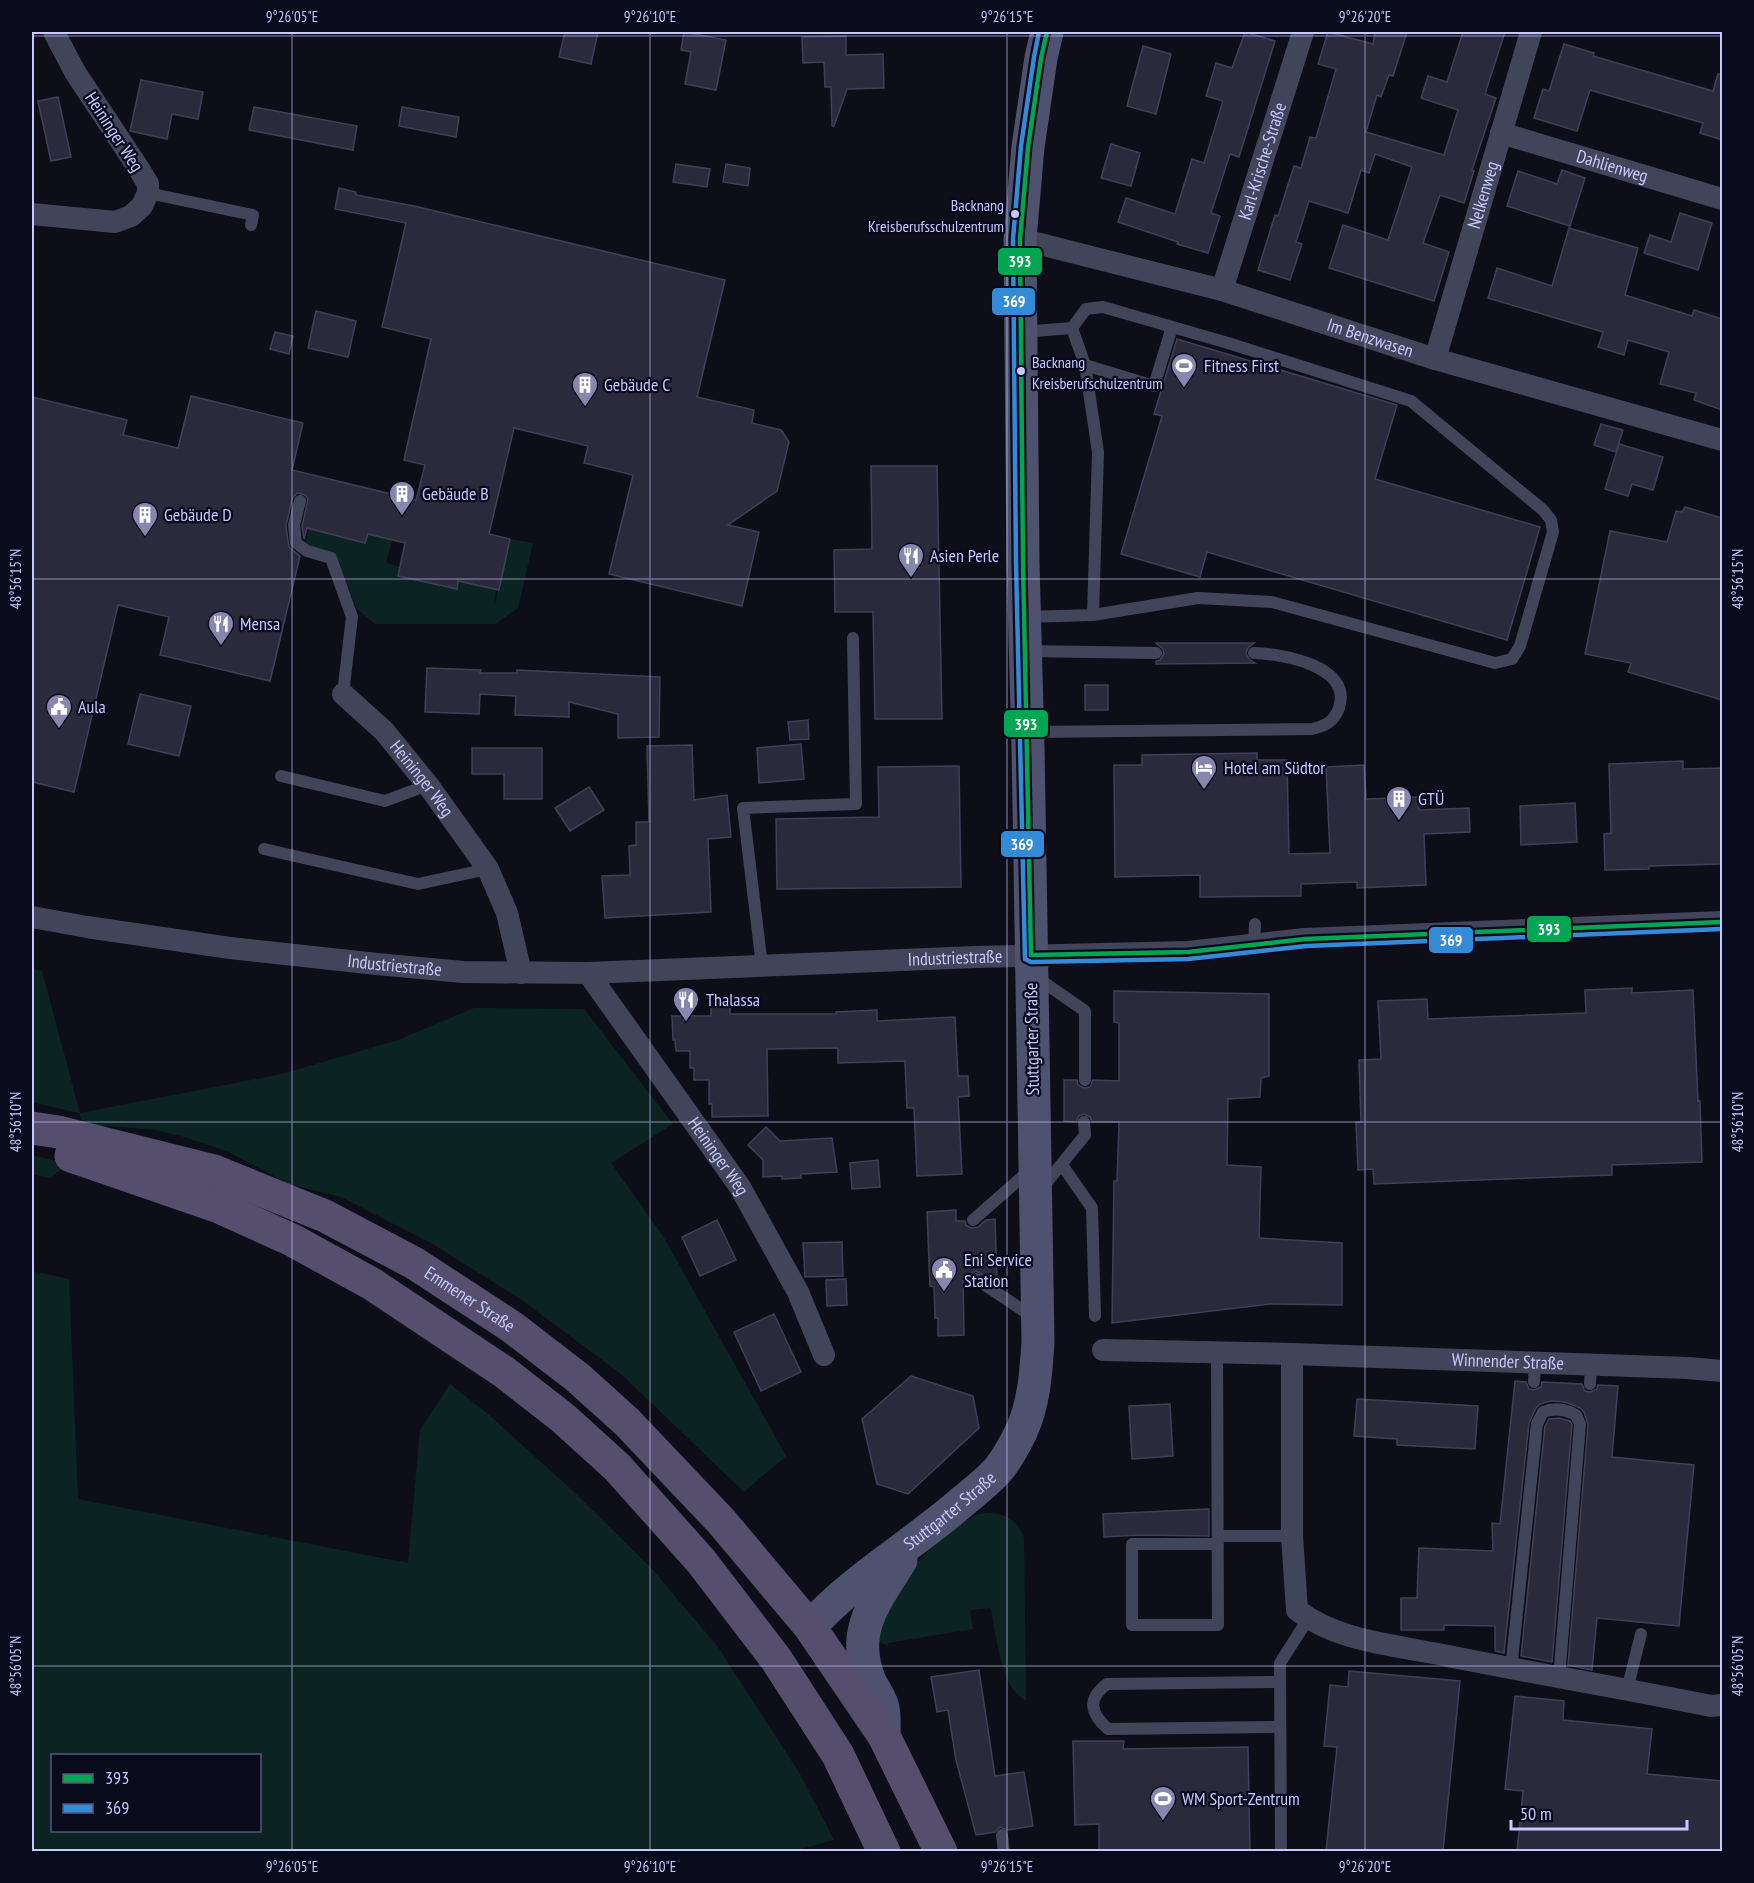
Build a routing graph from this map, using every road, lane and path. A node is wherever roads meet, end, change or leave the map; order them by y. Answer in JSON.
{"nodes":[{"id":1,"x":54,"y":32,"type":"edge"},
{"id":2,"x":1047,"y":32,"type":"edge"},
{"id":3,"x":1303,"y":32,"type":"edge"},
{"id":4,"x":1531,"y":32,"type":"edge"},
{"id":5,"x":1501,"y":133,"type":"junction"},
{"id":6,"x":148,"y":193,"type":"junction"},
{"id":7,"x":1722,"y":199,"type":"edge"},
{"id":8,"x":32,"y":214,"type":"edge"},
{"id":9,"x":251,"y":225,"type":"dead end"},
{"id":10,"x":1020,"y":239,"type":"junction"},
{"id":11,"x":1222,"y":290,"type":"junction"},
{"id":12,"x":1172,"y":327,"type":"junction"},
{"id":13,"x":1072,"y":328,"type":"junction"},
{"id":14,"x":1020,"y":332,"type":"junction"},
{"id":15,"x":1435,"y":359,"type":"junction"},
{"id":16,"x":1085,"y":365,"type":"junction"},
{"id":17,"x":1722,"y":440,"type":"edge"},
{"id":18,"x":300,"y":501,"type":"dead end"},
{"id":19,"x":1093,"y":615,"type":"junction"},
{"id":20,"x":1024,"y":617,"type":"junction"},
{"id":21,"x":853,"y":638,"type":"dead end"},
{"id":22,"x":1026,"y":651,"type":"junction"},
{"id":23,"x":1156,"y":653,"type":"dead end"},
{"id":24,"x":1254,"y":653,"type":"dead end"},
{"id":25,"x":343,"y":694,"type":"joint"},
{"id":26,"x":1028,"y":732,"type":"junction"},
{"id":27,"x":281,"y":776,"type":"dead end"},
{"id":28,"x":428,"y":785,"type":"junction"},
{"id":29,"x":264,"y":849,"type":"dead end"},
{"id":30,"x":488,"y":869,"type":"junction"},
{"id":31,"x":32,"y":917,"type":"edge"},
{"id":32,"x":1722,"y":922,"type":"edge"},
{"id":33,"x":1031,"y":964,"type":"junction"},
{"id":34,"x":762,"y":966,"type":"junction"},
{"id":35,"x":521,"y":973,"type":"junction"},
{"id":36,"x":588,"y":974,"type":"junction"},
{"id":37,"x":1085,"y":1080,"type":"dead end"},
{"id":38,"x":1084,"y":1122,"type":"dead end"},
{"id":39,"x":32,"y":1128,"type":"edge"},
{"id":40,"x":32,"y":1146,"type":"edge"},
{"id":41,"x":1043,"y":1176,"type":"junction"},
{"id":42,"x":973,"y":1220,"type":"dead end"},
{"id":43,"x":976,"y":1279,"type":"dead end"},
{"id":44,"x":1095,"y":1316,"type":"dead end"},
{"id":45,"x":1037,"y":1320,"type":"junction"},
{"id":46,"x":1103,"y":1350,"type":"dead end"},
{"id":47,"x":1217,"y":1352,"type":"junction"},
{"id":48,"x":1292,"y":1354,"type":"junction"},
{"id":49,"x":824,"y":1355,"type":"dead end"},
{"id":50,"x":1722,"y":1371,"type":"edge"},
{"id":51,"x":1292,"y":1536,"type":"junction"},
{"id":52,"x":1218,"y":1540,"type":"junction"},
{"id":53,"x":910,"y":1545,"type":"junction"},
{"id":54,"x":872,"y":1605,"type":"junction"},
{"id":55,"x":1308,"y":1619,"type":"junction"},
{"id":56,"x":810,"y":1627,"type":"junction"},
{"id":57,"x":1641,"y":1634,"type":"dead end"},
{"id":58,"x":776,"y":1659,"type":"junction"},
{"id":59,"x":1511,"y":1669,"type":"junction"},
{"id":60,"x":1559,"y":1678,"type":"junction"},
{"id":61,"x":1280,"y":1682,"type":"junction"},
{"id":62,"x":1627,"y":1690,"type":"junction"},
{"id":63,"x":1722,"y":1705,"type":"edge"},
{"id":64,"x":1280,"y":1727,"type":"junction"},
{"id":65,"x":884,"y":1736,"type":"junction"},
{"id":66,"x":1002,"y":1835,"type":"dead end"},
{"id":67,"x":884,"y":1851,"type":"edge"},
{"id":68,"x":941,"y":1851,"type":"edge"},
{"id":69,"x":1004,"y":1851,"type":"edge"},
{"id":70,"x":1281,"y":1851,"type":"edge"}],
"edges":[{"from":1,"to":6,"type":"street","name":"Heininger Weg"},
{"from":2,"to":10,"type":"street","name":"Stuttgarter Straße"},
{"from":3,"to":11,"type":"street","name":"Karl-Krische-Straße"},
{"from":4,"to":5,"type":"street","name":"Nelkenweg"},
{"from":5,"to":7,"type":"street","name":"Dahlienweg"},
{"from":5,"to":15,"type":"street","name":"Nelkenweg"},
{"from":6,"to":8,"type":"street","name":"Heininger Weg"},
{"from":6,"to":9,"type":"lane"},
{"from":10,"to":11,"type":"street","name":"Im Benzwasen"},
{"from":10,"to":14,"type":"street","name":"Stuttgarter Straße"},
{"from":11,"to":15,"type":"street","name":"Im Benzwasen"},
{"from":12,"to":13,"type":"lane"},
{"from":12,"to":16,"type":"lane"},
{"from":12,"to":19,"type":"lane"},
{"from":13,"to":14,"type":"lane"},
{"from":13,"to":16,"type":"lane"},
{"from":14,"to":20,"type":"street","name":"Stuttgarter Straße"},
{"from":15,"to":17,"type":"street","name":"Im Benzwasen"},
{"from":16,"to":19,"type":"lane"},
{"from":18,"to":25,"type":"lane"},
{"from":19,"to":20,"type":"lane"},
{"from":20,"to":22,"type":"street","name":"Stuttgarter Straße"},
{"from":21,"to":34,"type":"lane"},
{"from":22,"to":23,"type":"lane"},
{"from":22,"to":26,"type":"street","name":"Stuttgarter Straße"},
{"from":24,"to":26,"type":"lane"},
{"from":25,"to":28,"type":"street","name":"Heininger Weg"},
{"from":26,"to":33,"type":"street","name":"Stuttgarter Straße"},
{"from":27,"to":28,"type":"lane"},
{"from":28,"to":30,"type":"street","name":"Heininger Weg"},
{"from":29,"to":30,"type":"lane"},
{"from":30,"to":35,"type":"street","name":"Heininger Weg"},
{"from":31,"to":35,"type":"street","name":"Industriestraße"},
{"from":32,"to":33,"type":"street","name":"Industriestraße"},
{"from":33,"to":34,"type":"street","name":"Industriestraße"},
{"from":33,"to":37,"type":"lane"},
{"from":33,"to":41,"type":"street","name":"Stuttgarter Straße"},
{"from":34,"to":36,"type":"street","name":"Industriestraße"},
{"from":35,"to":36,"type":"street","name":"Industriestraße"},
{"from":36,"to":49,"type":"street","name":"Heininger Weg"},
{"from":38,"to":41,"type":"lane"},
{"from":39,"to":56,"type":"main road","name":"Emmener Straße"},
{"from":40,"to":58,"type":"main road"},
{"from":41,"to":42,"type":"lane"},
{"from":41,"to":44,"type":"lane"},
{"from":41,"to":45,"type":"street","name":"Stuttgarter Straße"},
{"from":43,"to":45,"type":"lane"},
{"from":45,"to":53,"type":"street","name":"Stuttgarter Straße"},
{"from":46,"to":47,"type":"street","name":"Winnender Straße"},
{"from":47,"to":48,"type":"street","name":"Winnender Straße"},
{"from":47,"to":52,"type":"lane"},
{"from":48,"to":50,"type":"street","name":"Winnender Straße"},
{"from":48,"to":51,"type":"street"},
{"from":51,"to":52,"type":"lane"},
{"from":51,"to":55,"type":"street"},
{"from":52,"to":52,"type":"lane"},
{"from":53,"to":54,"type":"street"},
{"from":53,"to":56,"type":"street","name":"Stuttgarter Straße"},
{"from":54,"to":56,"type":"street"},
{"from":54,"to":65,"type":"street"},
{"from":55,"to":59,"type":"street"},
{"from":55,"to":61,"type":"lane"},
{"from":56,"to":58,"type":"main road"},
{"from":56,"to":65,"type":"main road","name":"Emmener Straße"},
{"from":57,"to":62,"type":"lane"},
{"from":58,"to":67,"type":"main road"},
{"from":59,"to":60,"type":"street"},
{"from":59,"to":60,"type":"lane"},
{"from":60,"to":62,"type":"street"},
{"from":61,"to":64,"type":"lane"},
{"from":61,"to":64,"type":"lane"},
{"from":62,"to":63,"type":"street"},
{"from":64,"to":70,"type":"lane"},
{"from":65,"to":68,"type":"main road","name":"Emmener Straße"},
{"from":66,"to":69,"type":"lane"}]}
